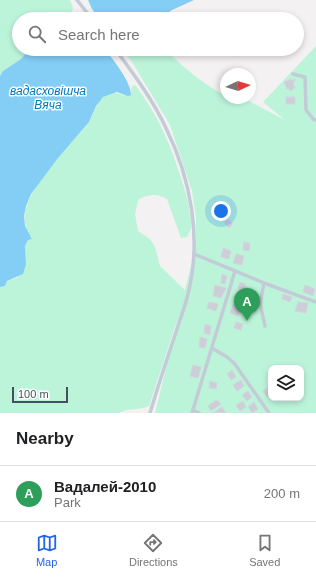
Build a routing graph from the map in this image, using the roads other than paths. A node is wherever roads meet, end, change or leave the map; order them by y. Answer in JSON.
{"nodes":[{"id":1,"x":77,"y":0,"type":"edge"},
{"id":2,"x":87,"y":12,"type":"edge"},
{"id":3,"x":120,"y":56,"type":"edge"},
{"id":4,"x":292,"y":74,"type":"dead end"},
{"id":5,"x":316,"y":120,"type":"edge"},
{"id":6,"x":194,"y":254,"type":"junction"},
{"id":7,"x":235,"y":271,"type":"junction"},
{"id":8,"x":264,"y":283,"type":"junction"},
{"id":9,"x":316,"y":302,"type":"edge"},
{"id":10,"x":265,"y":326,"type":"dead end"},
{"id":11,"x":212,"y":348,"type":"junction"},
{"id":12,"x":192,"y":411,"type":"edge"},
{"id":13,"x":150,"y":413,"type":"edge"},
{"id":14,"x":199,"y":413,"type":"edge"},
{"id":15,"x":269,"y":413,"type":"edge"}],
"edges":[{"from":1,"to":2,"type":"street"},
{"from":3,"to":6,"type":"street"},
{"from":4,"to":5,"type":"street"},
{"from":6,"to":7,"type":"street"},
{"from":6,"to":13,"type":"street"},
{"from":7,"to":8,"type":"street"},
{"from":7,"to":11,"type":"street"},
{"from":8,"to":9,"type":"street"},
{"from":8,"to":10,"type":"street"},
{"from":11,"to":12,"type":"street"},
{"from":11,"to":15,"type":"street"},
{"from":12,"to":14,"type":"street"}]}
